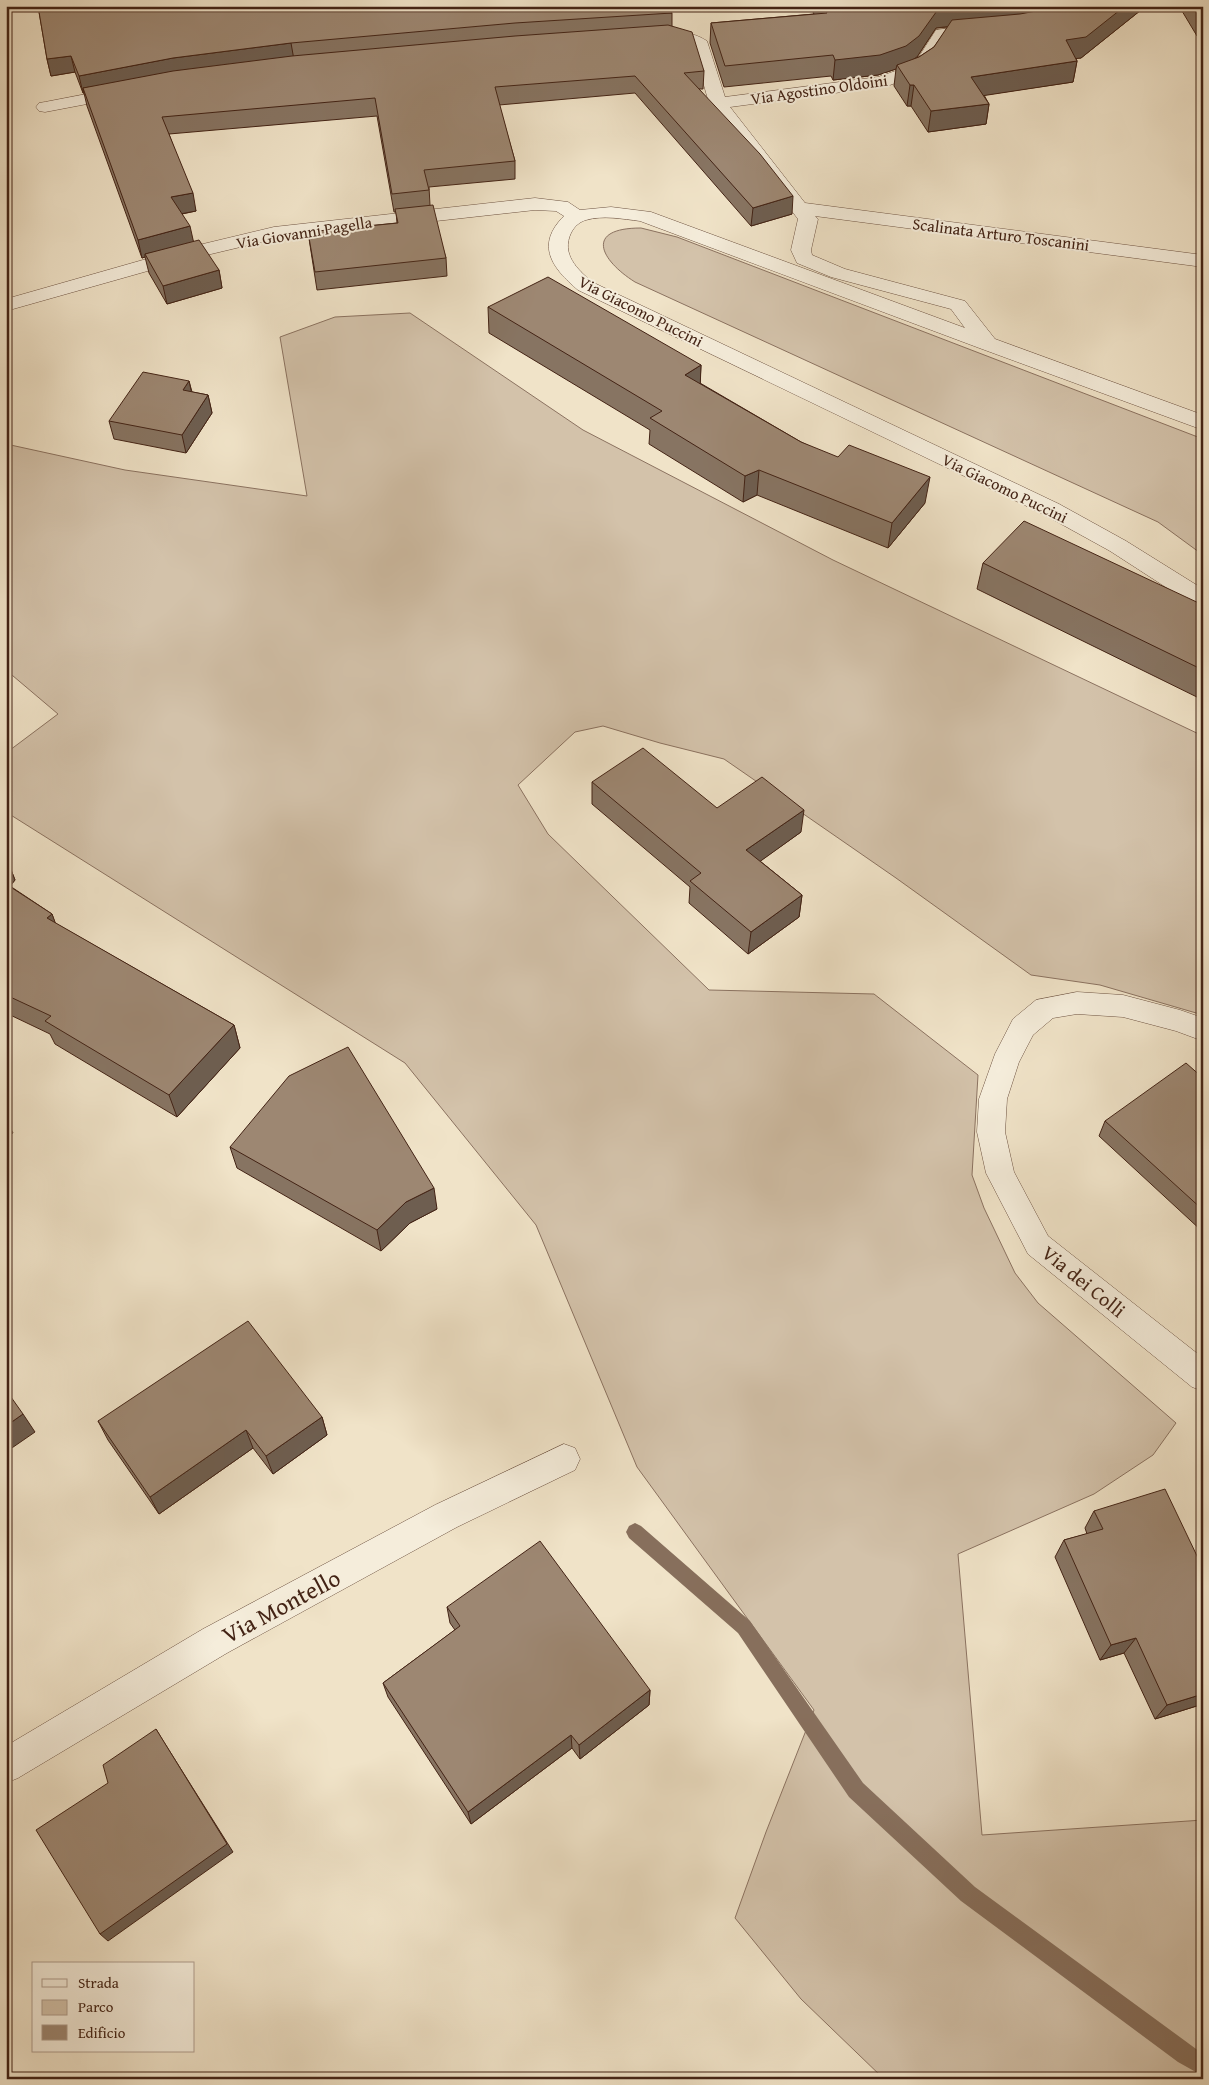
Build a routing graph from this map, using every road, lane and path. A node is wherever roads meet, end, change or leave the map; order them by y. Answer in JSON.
{"nodes":[{"id":1,"x":994,"y":27,"type":"edge"},
{"id":2,"x":640,"y":38,"type":"edge"},
{"id":3,"x":139,"y":89,"type":"edge"},
{"id":4,"x":718,"y":103,"type":"junction"},
{"id":5,"x":45,"y":107,"type":"dead end"},
{"id":6,"x":800,"y":208,"type":"junction"},
{"id":7,"x":576,"y":216,"type":"junction"},
{"id":8,"x":1203,"y":261,"type":"edge"},
{"id":9,"x":6,"y":305,"type":"edge"},
{"id":10,"x":989,"y":345,"type":"junction"},
{"id":11,"x":1203,"y":423,"type":"edge"},
{"id":12,"x":1203,"y":600,"type":"edge"},
{"id":13,"x":1203,"y":1030,"type":"edge"},
{"id":14,"x":1203,"y":1377,"type":"edge"},
{"id":15,"x":564,"y":1459,"type":"dead end"},
{"id":16,"x":6,"y":1766,"type":"edge"}],
"edges":[{"from":1,"to":4,"type":"street","name":"Via Agostino Oldoini"},
{"from":2,"to":4,"type":"street"},
{"from":3,"to":5,"type":"street"},
{"from":4,"to":6,"type":"street"},
{"from":6,"to":8,"type":"street","name":"Scalinata Arturo Toscanini"},
{"from":6,"to":10,"type":"street"},
{"from":7,"to":9,"type":"street","name":"Via Giovanni Pagella"},
{"from":7,"to":10,"type":"street"},
{"from":7,"to":12,"type":"street","name":"Via Giacomo Puccini"},
{"from":10,"to":11,"type":"street"},
{"from":13,"to":14,"type":"street","name":"Via dei Colli"},
{"from":15,"to":16,"type":"street","name":"Via Montello"}]}
